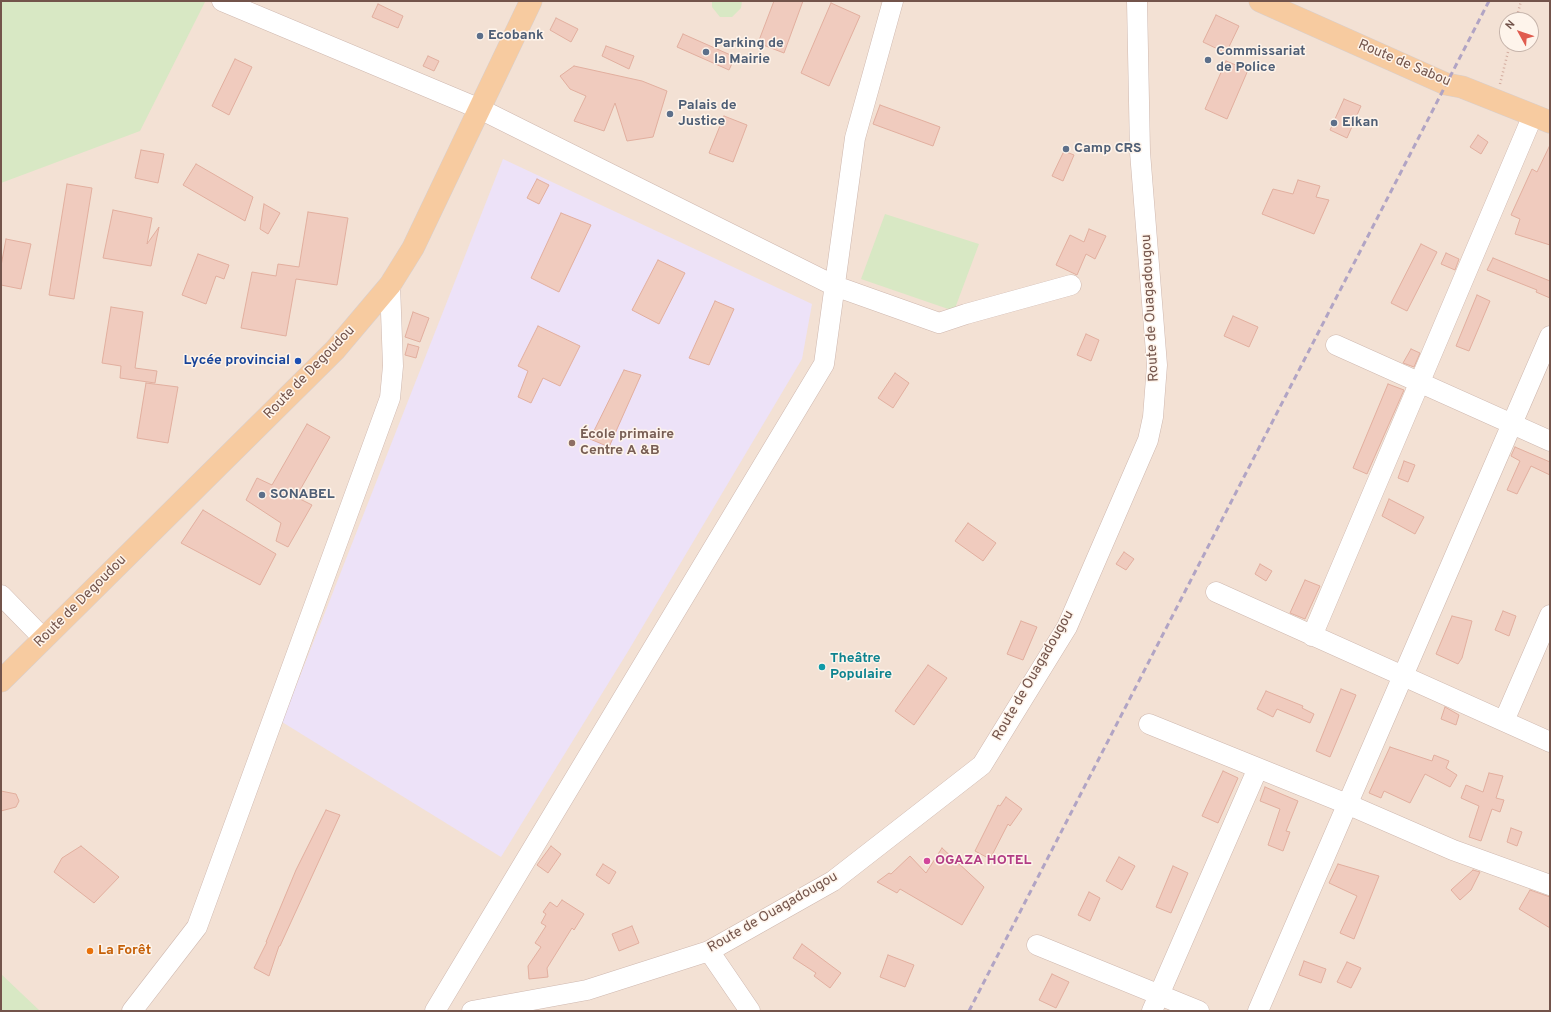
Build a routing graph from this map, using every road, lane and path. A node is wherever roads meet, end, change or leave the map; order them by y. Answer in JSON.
{"nodes":[{"id":1,"x":222,"y":1,"type":"edge"},
{"id":2,"x":531,"y":1,"type":"edge"},
{"id":3,"x":893,"y":1,"type":"edge"},
{"id":4,"x":1137,"y":1,"type":"edge"},
{"id":5,"x":1260,"y":1,"type":"edge"},
{"id":6,"x":1521,"y":1,"type":"edge"},
{"id":7,"x":1518,"y":12,"type":"edge"},
{"id":8,"x":1508,"y":52,"type":"edge"},
{"id":9,"x":1492,"y":85,"type":"dead end"},
{"id":10,"x":480,"y":109,"type":"junction"},
{"id":11,"x":1542,"y":119,"type":"edge"},
{"id":12,"x":390,"y":285,"type":"junction"},
{"id":13,"x":1071,"y":285,"type":"dead end"},
{"id":14,"x":835,"y":286,"type":"junction"},
{"id":15,"x":1550,"y":336,"type":"edge"},
{"id":16,"x":1336,"y":345,"type":"dead end"},
{"id":17,"x":1420,"y":382,"type":"junction"},
{"id":18,"x":1512,"y":424,"type":"junction"},
{"id":19,"x":1550,"y":441,"type":"edge"},
{"id":20,"x":1216,"y":592,"type":"dead end"},
{"id":21,"x":1,"y":596,"type":"edge"},
{"id":22,"x":1550,"y":615,"type":"edge"},
{"id":23,"x":1312,"y":636,"type":"junction"},
{"id":24,"x":44,"y":639,"type":"junction"},
{"id":25,"x":1403,"y":676,"type":"junction"},
{"id":26,"x":1,"y":681,"type":"edge"},
{"id":27,"x":1504,"y":722,"type":"junction"},
{"id":28,"x":1149,"y":724,"type":"dead end"},
{"id":29,"x":1550,"y":742,"type":"edge"},
{"id":30,"x":1258,"y":768,"type":"junction"},
{"id":31,"x":1348,"y":804,"type":"junction"},
{"id":32,"x":1550,"y":885,"type":"edge"},
{"id":33,"x":1037,"y":945,"type":"dead end"},
{"id":34,"x":709,"y":951,"type":"junction"},
{"id":35,"x":1156,"y":1003,"type":"edge"},
{"id":36,"x":132,"y":1011,"type":"edge"},
{"id":37,"x":435,"y":1011,"type":"edge"},
{"id":38,"x":472,"y":1011,"type":"edge"},
{"id":39,"x":750,"y":1011,"type":"edge"},
{"id":40,"x":1199,"y":1011,"type":"edge"},
{"id":41,"x":1258,"y":1011,"type":"edge"}],
"edges":[{"from":1,"to":10,"type":"street"},
{"from":2,"to":10,"type":"main road","name":"Route de Degoudou"},
{"from":3,"to":14,"type":"street"},
{"from":4,"to":34,"type":"street","name":"Route de Ouagadougou"},
{"from":5,"to":11,"type":"main road","name":"Route de Sabou"},
{"from":6,"to":7,"type":"path"},
{"from":8,"to":9,"type":"path"},
{"from":10,"to":12,"type":"main road","name":"Route de Degoudou"},
{"from":10,"to":14,"type":"street"},
{"from":11,"to":17,"type":"street"},
{"from":12,"to":24,"type":"main road","name":"Route de Degoudou"},
{"from":12,"to":36,"type":"street"},
{"from":13,"to":14,"type":"street"},
{"from":14,"to":37,"type":"street"},
{"from":15,"to":18,"type":"street"},
{"from":16,"to":17,"type":"street"},
{"from":17,"to":18,"type":"street"},
{"from":17,"to":23,"type":"street"},
{"from":18,"to":19,"type":"street"},
{"from":18,"to":25,"type":"street"},
{"from":20,"to":23,"type":"street"},
{"from":21,"to":24,"type":"street"},
{"from":22,"to":27,"type":"street"},
{"from":23,"to":25,"type":"street"},
{"from":24,"to":26,"type":"main road","name":"Route de Degoudou"},
{"from":25,"to":27,"type":"street"},
{"from":25,"to":31,"type":"street"},
{"from":27,"to":29,"type":"street"},
{"from":28,"to":30,"type":"street"},
{"from":30,"to":31,"type":"street"},
{"from":30,"to":35,"type":"street"},
{"from":31,"to":32,"type":"street"},
{"from":31,"to":41,"type":"street"},
{"from":33,"to":35,"type":"street"},
{"from":34,"to":38,"type":"street","name":"Route de Ouagadougou"},
{"from":34,"to":39,"type":"street"},
{"from":35,"to":40,"type":"street"}]}
